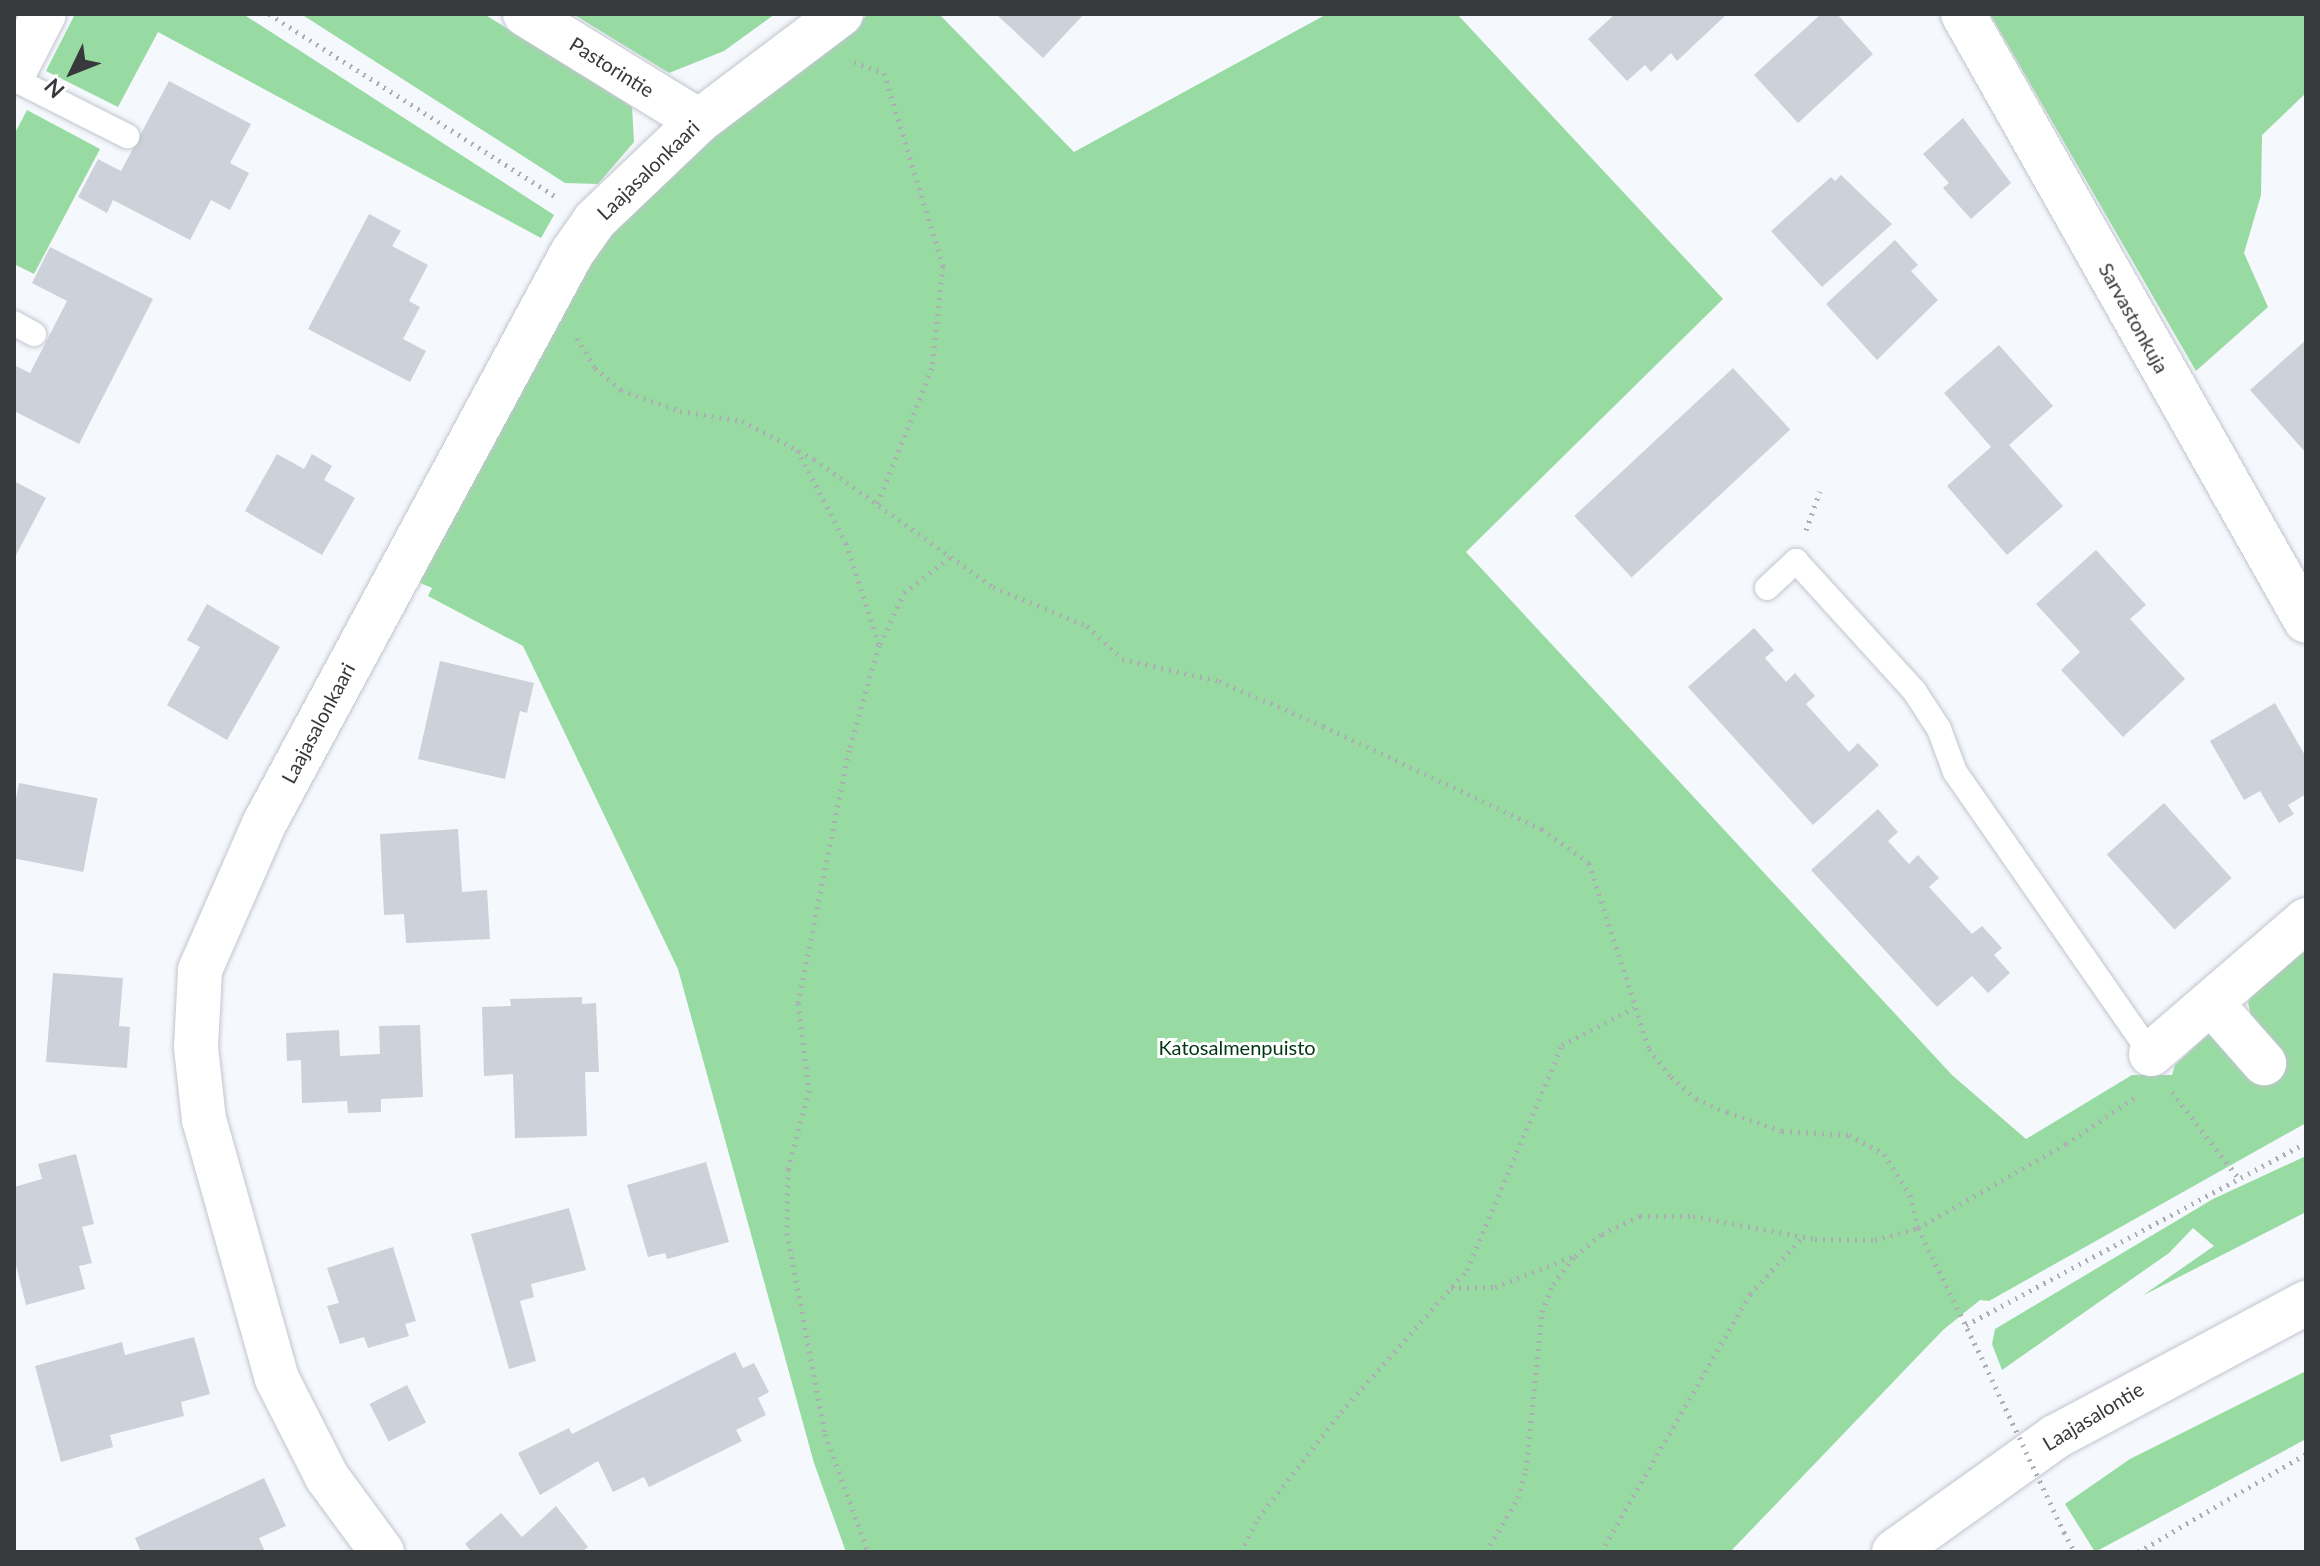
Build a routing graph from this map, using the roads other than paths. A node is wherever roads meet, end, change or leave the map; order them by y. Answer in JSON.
{"nodes":[{"id":1,"x":44,"y":14,"type":"edge"},
{"id":2,"x":525,"y":14,"type":"edge"},
{"id":3,"x":841,"y":14,"type":"edge"},
{"id":4,"x":1963,"y":14,"type":"edge"},
{"id":5,"x":14,"y":72,"type":"edge"},
{"id":6,"x":14,"y":79,"type":"edge"},
{"id":7,"x":699,"y":121,"type":"junction"},
{"id":8,"x":127,"y":136,"type":"dead end"},
{"id":9,"x":1767,"y":588,"type":"dead end"},
{"id":10,"x":2306,"y":621,"type":"edge"},
{"id":11,"x":2306,"y":920,"type":"edge"},
{"id":12,"x":2212,"y":1004,"type":"junction"},
{"id":13,"x":2264,"y":1063,"type":"dead end"},
{"id":14,"x":2156,"y":1067,"type":"joint"},
{"id":15,"x":2306,"y":1303,"type":"edge"},
{"id":16,"x":382,"y":1552,"type":"edge"},
{"id":17,"x":1894,"y":1552,"type":"edge"}],
"edges":[{"from":1,"to":5,"type":"street"},
{"from":2,"to":7,"type":"street","name":"Pastorintie"},
{"from":3,"to":7,"type":"street","name":"Laajasalonkaari"},
{"from":4,"to":10,"type":"street","name":"Sarvastonkuja"},
{"from":6,"to":8,"type":"lane"},
{"from":7,"to":16,"type":"street","name":"Laajasalonkaari"},
{"from":9,"to":14,"type":"lane"},
{"from":11,"to":12,"type":"street"},
{"from":12,"to":13,"type":"street"},
{"from":12,"to":14,"type":"street"},
{"from":15,"to":17,"type":"street","name":"Laajasalontie"}]}
